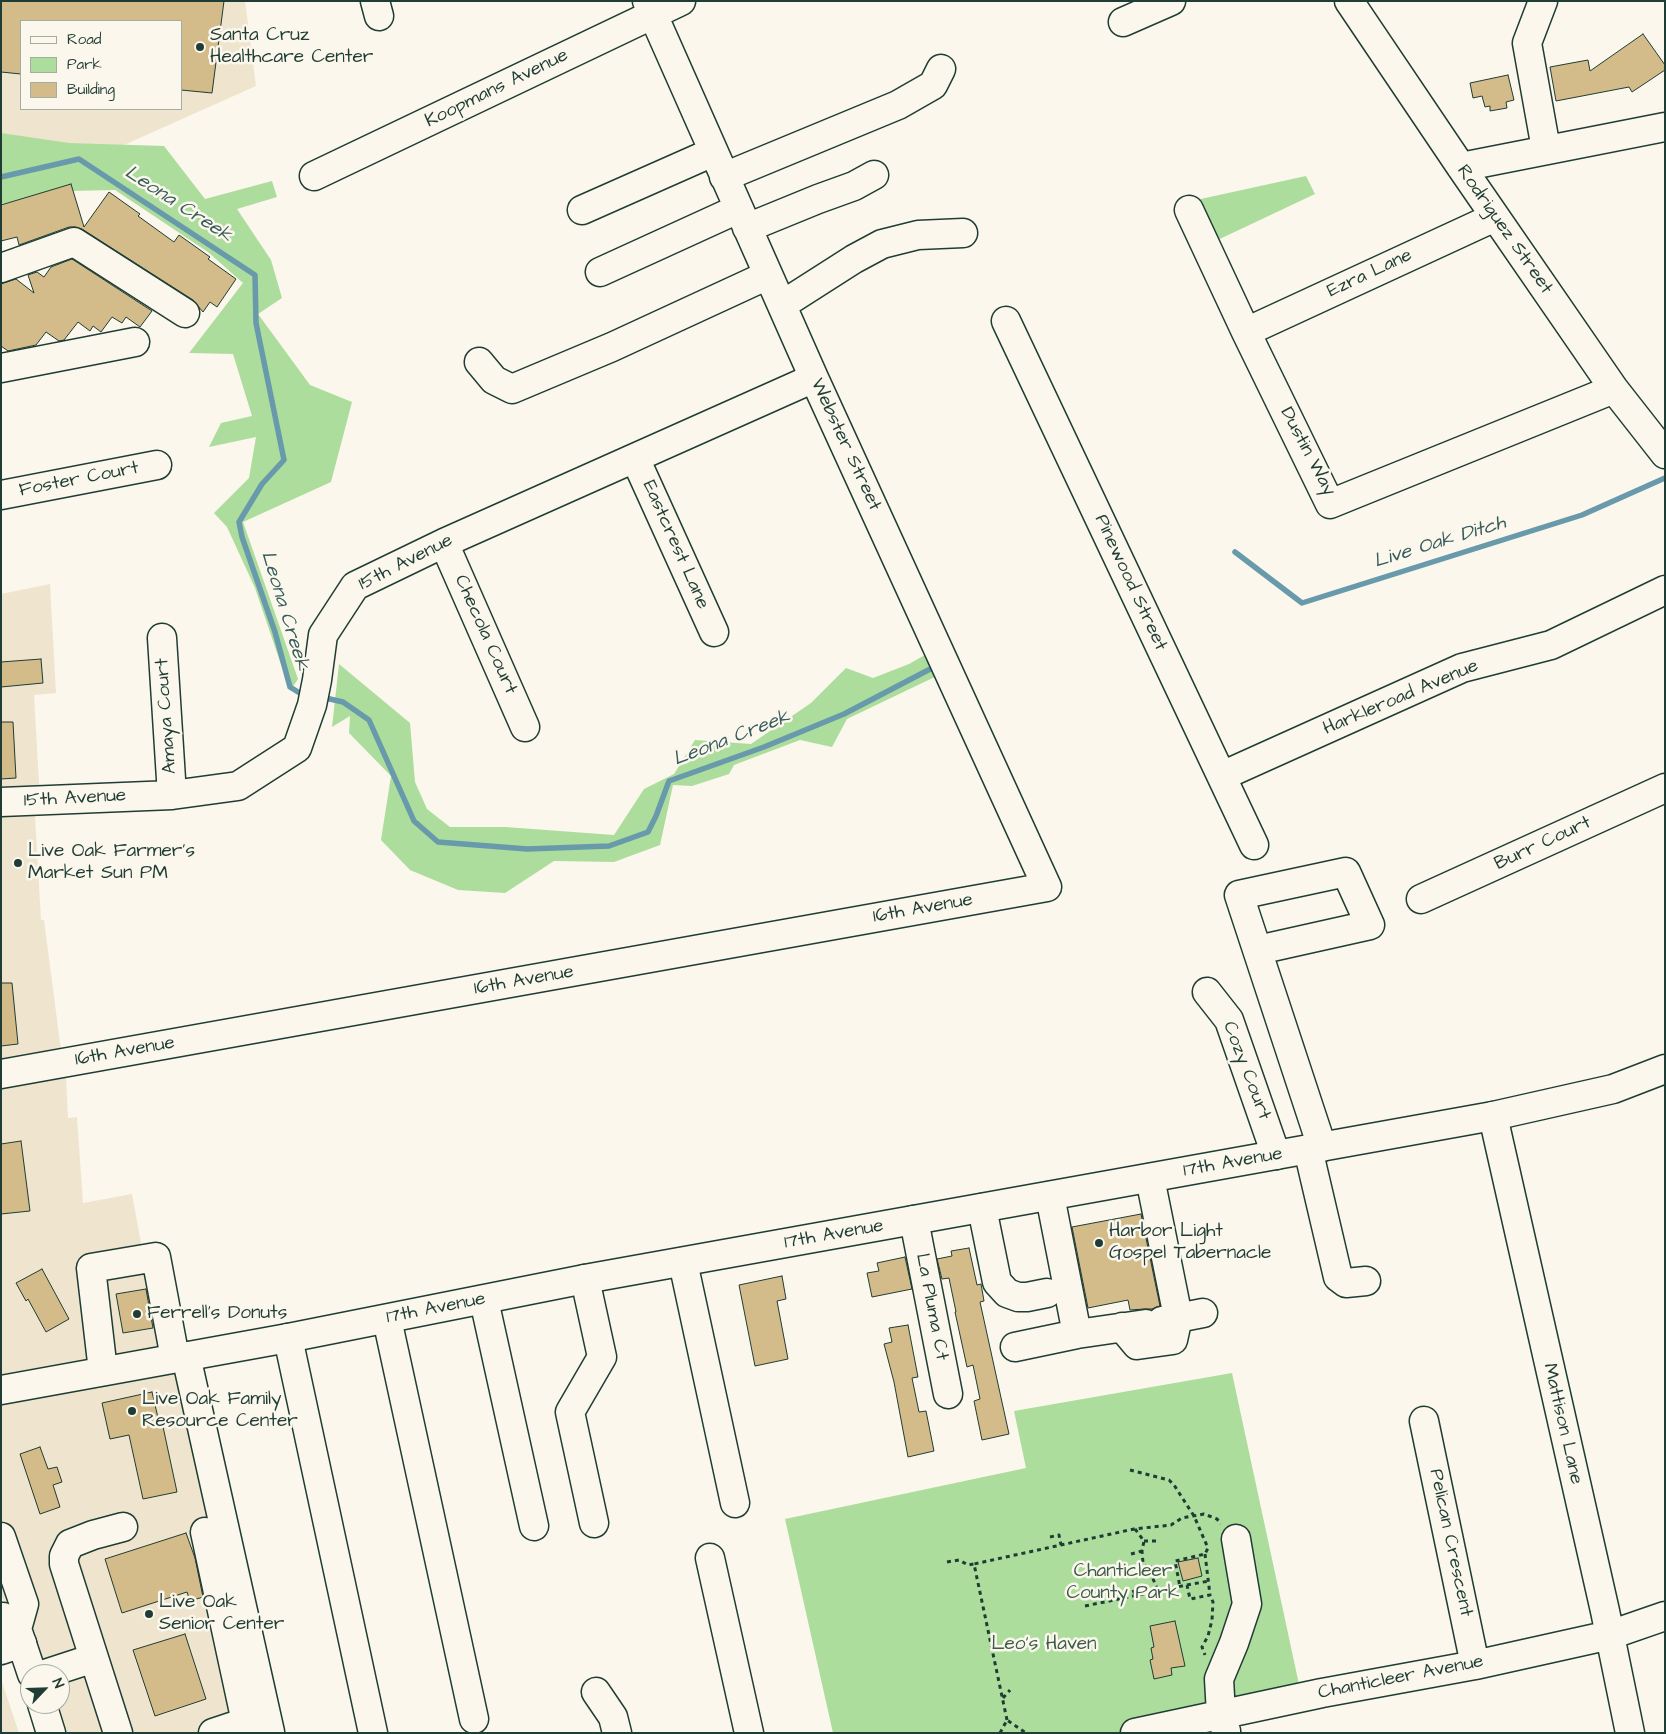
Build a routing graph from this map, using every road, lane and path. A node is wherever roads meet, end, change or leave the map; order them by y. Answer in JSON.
{"nodes":[{"id":1,"x":681,"y":1,"type":"edge"},
{"id":2,"x":1171,"y":1,"type":"edge"},
{"id":3,"x":1349,"y":1,"type":"edge"},
{"id":4,"x":1544,"y":1,"type":"edge"},
{"id":5,"x":650,"y":8,"type":"edge"},
{"id":6,"x":1123,"y":22,"type":"dead end"},
{"id":7,"x":941,"y":69,"type":"dead end"},
{"id":8,"x":1665,"y":127,"type":"edge"},
{"id":9,"x":1546,"y":149,"type":"junction"},
{"id":10,"x":713,"y":152,"type":"junction"},
{"id":11,"x":1460,"y":167,"type":"junction"},
{"id":12,"x":874,"y":175,"type":"dead end"},
{"id":13,"x":314,"y":176,"type":"dead end"},
{"id":14,"x":724,"y":177,"type":"junction"},
{"id":15,"x":582,"y":210,"type":"dead end"},
{"id":16,"x":1189,"y":210,"type":"dead end"},
{"id":17,"x":1495,"y":217,"type":"junction"},
{"id":18,"x":743,"y":218,"type":"junction"},
{"id":19,"x":963,"y":234,"type":"dead end"},
{"id":20,"x":1,"y":268,"type":"edge"},
{"id":21,"x":600,"y":272,"type":"dead end"},
{"id":22,"x":768,"y":275,"type":"junction"},
{"id":23,"x":782,"y":305,"type":"junction"},
{"id":24,"x":185,"y":313,"type":"dead end"},
{"id":25,"x":1006,"y":321,"type":"dead end"},
{"id":26,"x":1246,"y":332,"type":"junction"},
{"id":27,"x":135,"y":342,"type":"dead end"},
{"id":28,"x":479,"y":362,"type":"dead end"},
{"id":29,"x":1,"y":368,"type":"edge"},
{"id":30,"x":814,"y":378,"type":"junction"},
{"id":31,"x":1614,"y":389,"type":"junction"},
{"id":32,"x":1665,"y":454,"type":"edge"},
{"id":33,"x":635,"y":458,"type":"junction"},
{"id":34,"x":158,"y":465,"type":"dead end"},
{"id":35,"x":1,"y":495,"type":"edge"},
{"id":36,"x":444,"y":543,"type":"junction"},
{"id":37,"x":1665,"y":590,"type":"edge"},
{"id":38,"x":714,"y":632,"type":"dead end"},
{"id":39,"x":162,"y":638,"type":"dead end"},
{"id":40,"x":525,"y":727,"type":"dead end"},
{"id":41,"x":1222,"y":776,"type":"junction"},
{"id":42,"x":1665,"y":788,"type":"edge"},
{"id":43,"x":172,"y":795,"type":"junction"},
{"id":44,"x":1,"y":802,"type":"edge"},
{"id":45,"x":1254,"y":845,"type":"dead end"},
{"id":46,"x":1047,"y":887,"type":"joint"},
{"id":47,"x":1421,"y":899,"type":"dead end"},
{"id":48,"x":1258,"y":950,"type":"dead end"},
{"id":49,"x":1207,"y":992,"type":"dead end"},
{"id":50,"x":1665,"y":1069,"type":"edge"},
{"id":51,"x":1,"y":1074,"type":"edge"},
{"id":52,"x":1493,"y":1116,"type":"junction"},
{"id":53,"x":1315,"y":1148,"type":"junction"},
{"id":54,"x":1276,"y":1155,"type":"junction"},
{"id":55,"x":1150,"y":1178,"type":"junction"},
{"id":56,"x":1050,"y":1196,"type":"junction"},
{"id":57,"x":982,"y":1208,"type":"junction"},
{"id":58,"x":914,"y":1220,"type":"junction"},
{"id":59,"x":683,"y":1262,"type":"junction"},
{"id":60,"x":585,"y":1279,"type":"junction"},
{"id":61,"x":1366,"y":1280,"type":"dead end"},
{"id":62,"x":1047,"y":1293,"type":"dead end"},
{"id":63,"x":484,"y":1300,"type":"junction"},
{"id":64,"x":387,"y":1318,"type":"junction"},
{"id":65,"x":1077,"y":1334,"type":"junction"},
{"id":66,"x":288,"y":1338,"type":"junction"},
{"id":67,"x":1016,"y":1347,"type":"dead end"},
{"id":68,"x":180,"y":1358,"type":"junction"},
{"id":69,"x":103,"y":1371,"type":"junction"},
{"id":70,"x":1,"y":1390,"type":"edge"},
{"id":71,"x":948,"y":1394,"type":"dead end"},
{"id":72,"x":1424,"y":1421,"type":"dead end"},
{"id":73,"x":1130,"y":1470,"type":"dead end"},
{"id":74,"x":736,"y":1503,"type":"dead end"},
{"id":75,"x":1194,"y":1516,"type":"junction"},
{"id":76,"x":594,"y":1523,"type":"dead end"},
{"id":77,"x":534,"y":1526,"type":"dead end"},
{"id":78,"x":123,"y":1527,"type":"dead end"},
{"id":79,"x":1135,"y":1529,"type":"junction"},
{"id":80,"x":205,"y":1532,"type":"dead end"},
{"id":81,"x":1,"y":1537,"type":"edge"},
{"id":82,"x":1050,"y":1537,"type":"dead end"},
{"id":83,"x":1236,"y":1539,"type":"joint"},
{"id":84,"x":1144,"y":1541,"type":"junction"},
{"id":85,"x":1158,"y":1541,"type":"dead end"},
{"id":86,"x":1061,"y":1544,"type":"junction"},
{"id":87,"x":1142,"y":1551,"type":"junction"},
{"id":88,"x":1131,"y":1554,"type":"dead end"},
{"id":89,"x":1205,"y":1554,"type":"junction"},
{"id":90,"x":710,"y":1558,"type":"dead end"},
{"id":91,"x":947,"y":1562,"type":"dead end"},
{"id":92,"x":974,"y":1564,"type":"junction"},
{"id":93,"x":1155,"y":1565,"type":"dead end"},
{"id":94,"x":1149,"y":1570,"type":"junction"},
{"id":95,"x":1209,"y":1581,"type":"junction"},
{"id":96,"x":1187,"y":1585,"type":"junction"},
{"id":97,"x":1180,"y":1587,"type":"junction"},
{"id":98,"x":1133,"y":1590,"type":"dead end"},
{"id":99,"x":1158,"y":1591,"type":"junction"},
{"id":100,"x":1135,"y":1595,"type":"junction"},
{"id":101,"x":1210,"y":1595,"type":"junction"},
{"id":102,"x":1085,"y":1606,"type":"dead end"},
{"id":103,"x":1665,"y":1616,"type":"edge"},
{"id":104,"x":10,"y":1634,"type":"edge"},
{"id":105,"x":1610,"y":1635,"type":"junction"},
{"id":106,"x":1207,"y":1657,"type":"dead end"},
{"id":107,"x":94,"y":1658,"type":"junction"},
{"id":108,"x":26,"y":1664,"type":"edge"},
{"id":109,"x":1475,"y":1665,"type":"junction"},
{"id":110,"x":70,"y":1666,"type":"edge"},
{"id":111,"x":1010,"y":1690,"type":"dead end"},
{"id":112,"x":596,"y":1692,"type":"dead end"},
{"id":113,"x":1002,"y":1698,"type":"junction"},
{"id":114,"x":45,"y":1714,"type":"edge"},
{"id":115,"x":474,"y":1719,"type":"dead end"},
{"id":116,"x":1007,"y":1720,"type":"junction"},
{"id":117,"x":1224,"y":1724,"type":"edge"},
{"id":118,"x":270,"y":1732,"type":"edge"},
{"id":119,"x":51,"y":1733,"type":"edge"},
{"id":120,"x":118,"y":1733,"type":"edge"},
{"id":121,"x":213,"y":1733,"type":"edge"},
{"id":122,"x":373,"y":1733,"type":"edge"},
{"id":123,"x":617,"y":1733,"type":"edge"},
{"id":124,"x":749,"y":1733,"type":"edge"},
{"id":125,"x":1000,"y":1733,"type":"edge"},
{"id":126,"x":1026,"y":1733,"type":"edge"},
{"id":127,"x":1135,"y":1733,"type":"edge"},
{"id":128,"x":1630,"y":1733,"type":"edge"}],
"edges":[{"from":1,"to":5,"type":"street","name":"Koopmans Avenue"},
{"from":2,"to":6,"type":"street"},
{"from":3,"to":11,"type":"street","name":"Rodriguez Street"},
{"from":4,"to":9,"type":"street"},
{"from":5,"to":10,"type":"street","name":"Webster Street"},
{"from":5,"to":13,"type":"street","name":"Koopmans Avenue"},
{"from":7,"to":14,"type":"street"},
{"from":8,"to":9,"type":"street"},
{"from":9,"to":11,"type":"street"},
{"from":10,"to":14,"type":"street","name":"Webster Street"},
{"from":10,"to":15,"type":"street"},
{"from":11,"to":17,"type":"street","name":"Rodriguez Street"},
{"from":12,"to":18,"type":"street"},
{"from":14,"to":18,"type":"street","name":"Webster Street"},
{"from":16,"to":26,"type":"street","name":"Dustin Way"},
{"from":17,"to":26,"type":"street","name":"Ezra Lane"},
{"from":17,"to":31,"type":"street","name":"Rodriguez Street"},
{"from":18,"to":21,"type":"street"},
{"from":18,"to":22,"type":"street","name":"Webster Street"},
{"from":19,"to":23,"type":"street"},
{"from":20,"to":24,"type":"street"},
{"from":22,"to":23,"type":"street","name":"Webster Street"},
{"from":22,"to":28,"type":"street"},
{"from":23,"to":30,"type":"street","name":"Webster Street"},
{"from":25,"to":41,"type":"street","name":"Pinewood Street"},
{"from":26,"to":31,"type":"street","name":"Dustin Way"},
{"from":27,"to":29,"type":"street"},
{"from":30,"to":33,"type":"street","name":"15th Avenue"},
{"from":30,"to":46,"type":"street","name":"Webster Street"},
{"from":31,"to":32,"type":"street","name":"Rodriguez Street"},
{"from":33,"to":36,"type":"street","name":"15th Avenue"},
{"from":33,"to":38,"type":"street","name":"Eastcrest Lane"},
{"from":34,"to":35,"type":"street","name":"Foster Court"},
{"from":36,"to":40,"type":"street","name":"Checola Court"},
{"from":36,"to":43,"type":"street","name":"15th Avenue"},
{"from":37,"to":41,"type":"street","name":"Harkleroad Avenue"},
{"from":39,"to":43,"type":"street","name":"Amaya Court"},
{"from":41,"to":45,"type":"street","name":"Pinewood Street"},
{"from":42,"to":47,"type":"street","name":"Burr Court"},
{"from":43,"to":44,"type":"street","name":"15th Avenue"},
{"from":46,"to":51,"type":"street","name":"16th Avenue"},
{"from":48,"to":53,"type":"street"},
{"from":49,"to":54,"type":"street","name":"Cozy Court"},
{"from":50,"to":52,"type":"street","name":"17th Avenue"},
{"from":52,"to":53,"type":"street","name":"17th Avenue"},
{"from":52,"to":105,"type":"street","name":"Mattison Lane"},
{"from":53,"to":54,"type":"street","name":"17th Avenue"},
{"from":53,"to":61,"type":"street"},
{"from":54,"to":55,"type":"street","name":"17th Avenue"},
{"from":55,"to":56,"type":"street","name":"17th Avenue"},
{"from":55,"to":65,"type":"street"},
{"from":56,"to":57,"type":"street","name":"17th Avenue"},
{"from":56,"to":65,"type":"street"},
{"from":57,"to":58,"type":"street","name":"17th Avenue"},
{"from":57,"to":62,"type":"street"},
{"from":58,"to":59,"type":"street","name":"17th Avenue"},
{"from":58,"to":71,"type":"street","name":"La Pluma Ct"},
{"from":59,"to":60,"type":"street","name":"17th Avenue"},
{"from":59,"to":74,"type":"street"},
{"from":60,"to":63,"type":"street","name":"17th Avenue"},
{"from":60,"to":76,"type":"street"},
{"from":63,"to":64,"type":"street","name":"17th Avenue"},
{"from":63,"to":77,"type":"street"},
{"from":64,"to":66,"type":"street","name":"17th Avenue"},
{"from":64,"to":115,"type":"street"},
{"from":65,"to":67,"type":"street"},
{"from":66,"to":68,"type":"street","name":"17th Avenue"},
{"from":66,"to":122,"type":"street"},
{"from":68,"to":69,"type":"street","name":"17th Avenue"},
{"from":68,"to":69,"type":"street"},
{"from":68,"to":118,"type":"street"},
{"from":69,"to":70,"type":"street","name":"17th Avenue"},
{"from":72,"to":109,"type":"street","name":"Pelican Crescent"},
{"from":73,"to":75,"type":"path"},
{"from":75,"to":79,"type":"path"},
{"from":75,"to":83,"type":"path"},
{"from":75,"to":89,"type":"path"},
{"from":78,"to":107,"type":"street"},
{"from":79,"to":84,"type":"path"},
{"from":79,"to":86,"type":"path"},
{"from":80,"to":121,"type":"street"},
{"from":81,"to":104,"type":"street"},
{"from":82,"to":86,"type":"path"},
{"from":83,"to":117,"type":"street"},
{"from":84,"to":85,"type":"path"},
{"from":84,"to":87,"type":"path"},
{"from":86,"to":92,"type":"path"},
{"from":87,"to":88,"type":"path"},
{"from":87,"to":94,"type":"path"},
{"from":89,"to":95,"type":"path"},
{"from":89,"to":97,"type":"path"},
{"from":90,"to":124,"type":"street"},
{"from":91,"to":92,"type":"path"},
{"from":92,"to":113,"type":"path"},
{"from":93,"to":94,"type":"path"},
{"from":94,"to":99,"type":"path"},
{"from":95,"to":96,"type":"path"},
{"from":95,"to":101,"type":"path"},
{"from":96,"to":97,"type":"path"},
{"from":96,"to":101,"type":"path"},
{"from":97,"to":99,"type":"path"},
{"from":98,"to":100,"type":"path"},
{"from":99,"to":100,"type":"path"},
{"from":100,"to":102,"type":"path"},
{"from":101,"to":106,"type":"path"},
{"from":103,"to":105,"type":"street","name":"Chanticleer Avenue"},
{"from":104,"to":108,"type":"street"},
{"from":105,"to":109,"type":"street","name":"Chanticleer Avenue"},
{"from":105,"to":128,"type":"street","name":"Mattison Lane"},
{"from":107,"to":110,"type":"street"},
{"from":107,"to":120,"type":"street"},
{"from":109,"to":117,"type":"street","name":"Chanticleer Avenue"},
{"from":111,"to":113,"type":"path"},
{"from":112,"to":123,"type":"street"},
{"from":113,"to":116,"type":"path"},
{"from":114,"to":119,"type":"street"},
{"from":116,"to":125,"type":"path"},
{"from":116,"to":126,"type":"path"},
{"from":117,"to":127,"type":"street","name":"Chanticleer Avenue"}]}
